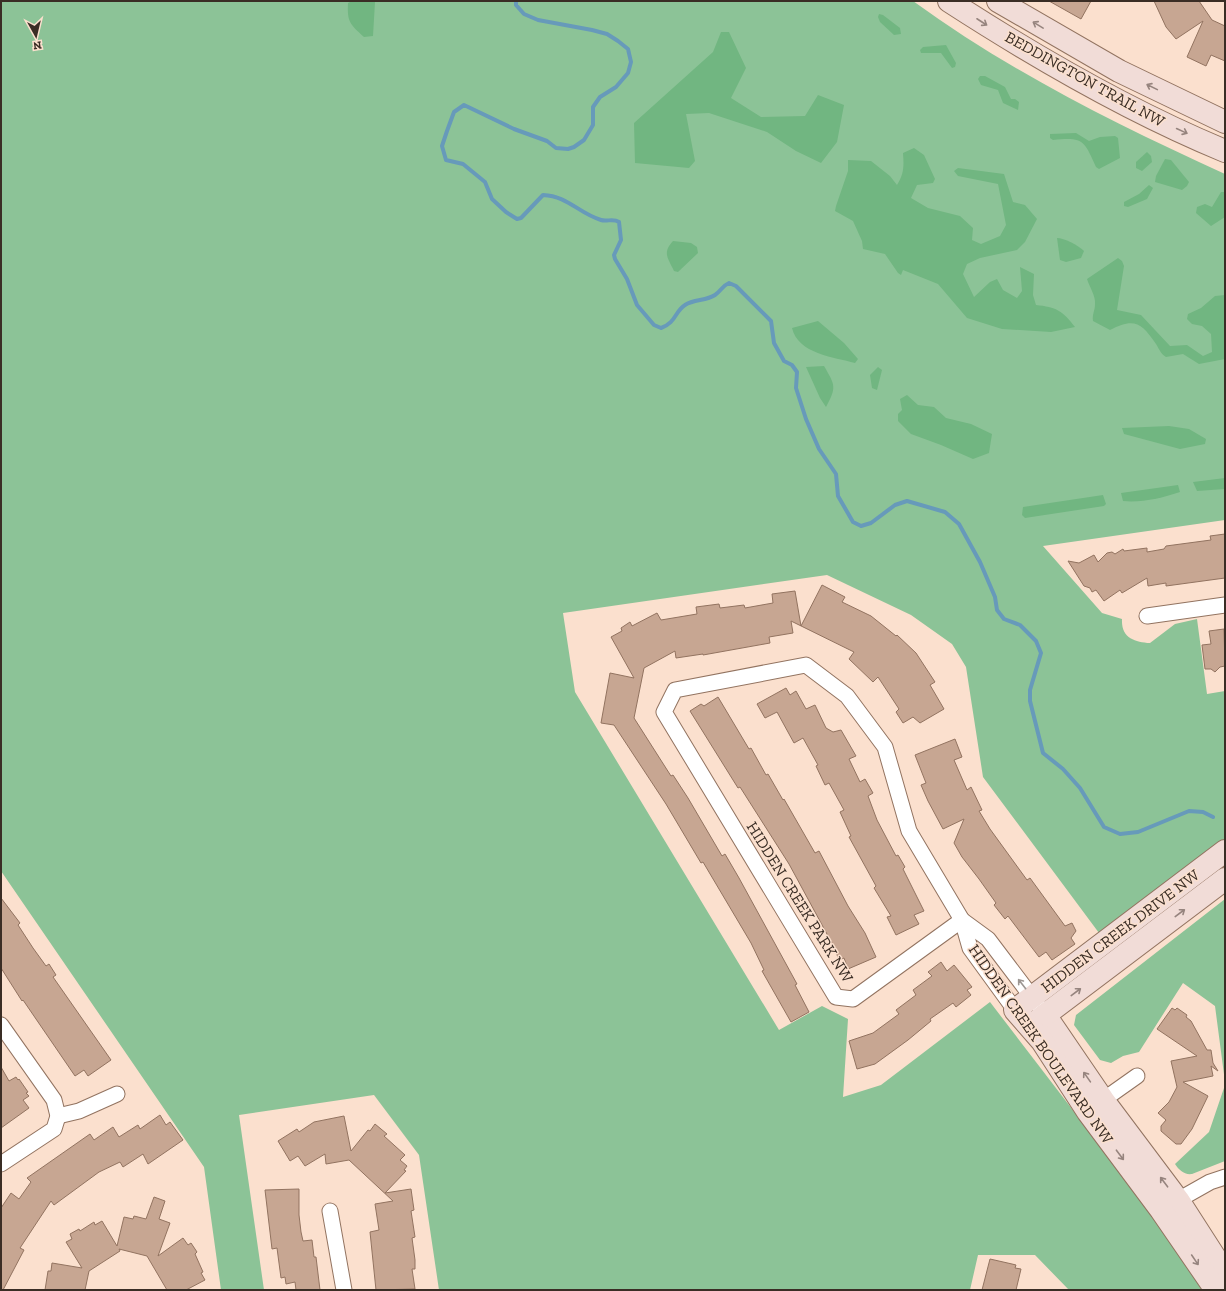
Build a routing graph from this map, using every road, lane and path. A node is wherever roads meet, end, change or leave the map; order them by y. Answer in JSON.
{"nodes":[{"id":1,"x":949,"y":1,"type":"edge"},
{"id":2,"x":998,"y":1,"type":"edge"},
{"id":3,"x":1225,"y":122,"type":"edge"},
{"id":4,"x":1225,"y":151,"type":"edge"},
{"id":5,"x":1225,"y":605,"type":"edge"},
{"id":6,"x":1147,"y":616,"type":"dead end"},
{"id":7,"x":1225,"y":851,"type":"edge"},
{"id":8,"x":1225,"y":878,"type":"edge"},
{"id":9,"x":962,"y":920,"type":"junction"},
{"id":10,"x":1033,"y":998,"type":"junction"},
{"id":11,"x":1015,"y":1010,"type":"junction"},
{"id":12,"x":1037,"y":1021,"type":"junction"},
{"id":13,"x":1,"y":1025,"type":"edge"},
{"id":14,"x":1138,"y":1076,"type":"dead end"},
{"id":15,"x":117,"y":1094,"type":"dead end"},
{"id":16,"x":1095,"y":1106,"type":"junction"},
{"id":17,"x":58,"y":1116,"type":"junction"},
{"id":18,"x":1,"y":1164,"type":"edge"},
{"id":19,"x":1225,"y":1177,"type":"edge"},
{"id":20,"x":1170,"y":1205,"type":"junction"},
{"id":21,"x":330,"y":1211,"type":"dead end"},
{"id":22,"x":1225,"y":1272,"type":"edge"},
{"id":23,"x":344,"y":1290,"type":"edge"},
{"id":24,"x":1216,"y":1290,"type":"edge"}],
"edges":[{"from":1,"to":4,"type":"street","name":"BEDDINGTON TRAIL NW","one_way":true},
{"from":3,"to":2,"type":"street","name":"BEDDINGTON TRAIL NW","one_way":true},
{"from":5,"to":6,"type":"street"},
{"from":7,"to":10,"type":"street","name":"HIDDEN CREEK DRIVE NW"},
{"from":12,"to":8,"type":"street","name":"HIDDEN CREEK DRIVE NW","one_way":true},
{"from":9,"to":9,"type":"street","name":"HIDDEN CREEK PARK NW"},
{"from":10,"to":9,"type":"street","name":"HIDDEN CREEK BOULEVARD NW","one_way":true},
{"from":9,"to":11,"type":"street","name":"HIDDEN CREEK BOULEVARD NW"},
{"from":10,"to":11,"type":"street","name":"HIDDEN CREEK DRIVE NW"},
{"from":10,"to":12,"type":"street","name":"HIDDEN CREEK BOULEVARD NW"},
{"from":11,"to":12,"type":"street","name":"HIDDEN CREEK BOULEVARD NW"},
{"from":12,"to":16,"type":"street","name":"HIDDEN CREEK BOULEVARD NW"},
{"from":13,"to":17,"type":"street"},
{"from":14,"to":16,"type":"street"},
{"from":15,"to":17,"type":"street"},
{"from":16,"to":20,"type":"street","name":"HIDDEN CREEK BOULEVARD NW"},
{"from":17,"to":18,"type":"street"},
{"from":19,"to":20,"type":"street"},
{"from":20,"to":22,"type":"street","name":"HIDDEN CREEK BOULEVARD NW"},
{"from":20,"to":24,"type":"street","name":"HIDDEN CREEK BOULEVARD NW","one_way":true},
{"from":21,"to":23,"type":"street"}]}
